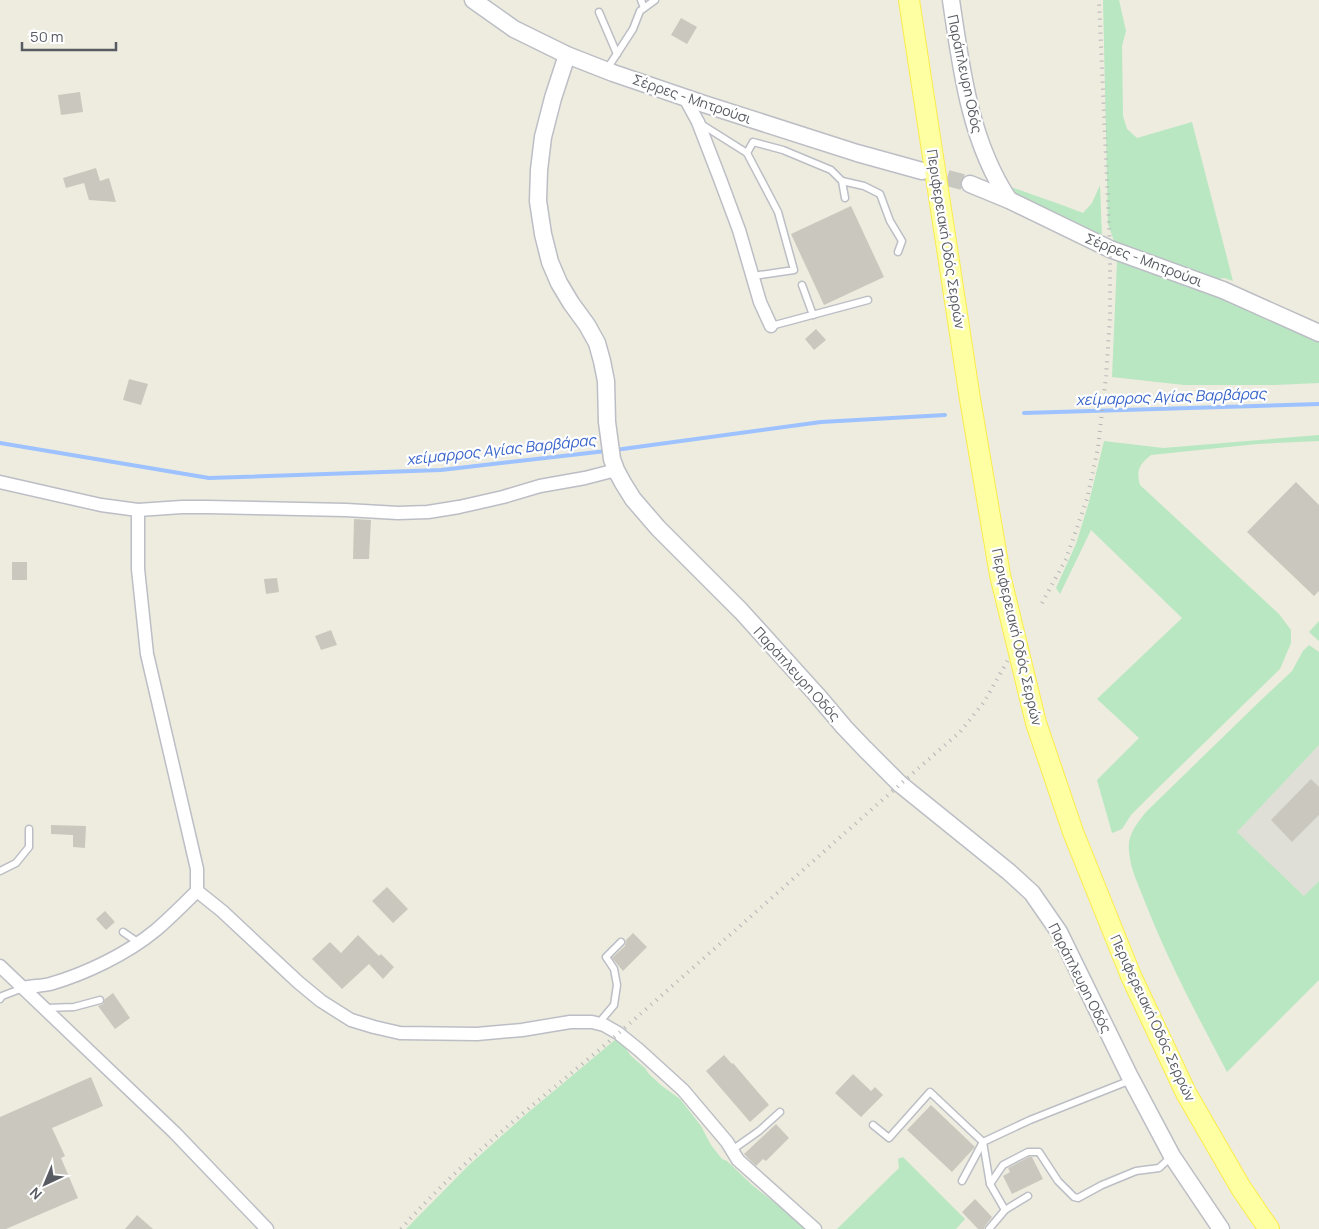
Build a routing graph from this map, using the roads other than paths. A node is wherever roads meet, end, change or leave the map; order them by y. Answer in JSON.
{"nodes":[{"id":1,"x":473,"y":0,"type":"edge"},
{"id":2,"x":641,"y":0,"type":"edge"},
{"id":3,"x":655,"y":0,"type":"edge"},
{"id":4,"x":910,"y":0,"type":"edge"},
{"id":5,"x":950,"y":0,"type":"edge"},
{"id":6,"x":644,"y":8,"type":"junction"},
{"id":7,"x":599,"y":12,"type":"dead end"},
{"id":8,"x":617,"y":54,"type":"junction"},
{"id":9,"x":567,"y":55,"type":"junction"},
{"id":10,"x":607,"y":70,"type":"junction"},
{"id":11,"x":685,"y":98,"type":"junction"},
{"id":12,"x":698,"y":122,"type":"junction"},
{"id":13,"x":747,"y":153,"type":"junction"},
{"id":14,"x":922,"y":171,"type":"tunnel mouth"},
{"id":15,"x":842,"y":181,"type":"junction"},
{"id":16,"x":970,"y":184,"type":"tunnel mouth"},
{"id":17,"x":845,"y":198,"type":"dead end"},
{"id":18,"x":1009,"y":200,"type":"junction"},
{"id":19,"x":898,"y":252,"type":"dead end"},
{"id":20,"x":753,"y":276,"type":"junction"},
{"id":21,"x":802,"y":284,"type":"dead end"},
{"id":22,"x":868,"y":300,"type":"dead end"},
{"id":23,"x":813,"y":315,"type":"junction"},
{"id":24,"x":771,"y":326,"type":"joint"},
{"id":25,"x":1319,"y":333,"type":"edge"},
{"id":26,"x":614,"y":464,"type":"junction"},
{"id":27,"x":0,"y":482,"type":"edge"},
{"id":28,"x":138,"y":510,"type":"junction"},
{"id":29,"x":29,"y":829,"type":"dead end"},
{"id":30,"x":0,"y":871,"type":"edge"},
{"id":31,"x":197,"y":891,"type":"junction"},
{"id":32,"x":123,"y":932,"type":"dead end"},
{"id":33,"x":621,"y":942,"type":"dead end"},
{"id":34,"x":139,"y":943,"type":"junction"},
{"id":35,"x":0,"y":966,"type":"edge"},
{"id":36,"x":23,"y":988,"type":"junction"},
{"id":37,"x":0,"y":999,"type":"edge"},
{"id":38,"x":100,"y":1000,"type":"dead end"},
{"id":39,"x":45,"y":1008,"type":"junction"},
{"id":40,"x":598,"y":1024,"type":"junction"},
{"id":41,"x":1132,"y":1080,"type":"junction"},
{"id":42,"x":780,"y":1112,"type":"dead end"},
{"id":43,"x":873,"y":1124,"type":"dead end"},
{"id":44,"x":983,"y":1142,"type":"junction"},
{"id":45,"x":732,"y":1150,"type":"junction"},
{"id":46,"x":1172,"y":1156,"type":"junction"},
{"id":47,"x":962,"y":1181,"type":"dead end"},
{"id":48,"x":990,"y":1184,"type":"junction"},
{"id":49,"x":1028,"y":1196,"type":"dead end"},
{"id":50,"x":1005,"y":1210,"type":"junction"},
{"id":51,"x":267,"y":1229,"type":"edge"},
{"id":52,"x":815,"y":1229,"type":"edge"},
{"id":53,"x":989,"y":1229,"type":"edge"},
{"id":54,"x":1221,"y":1229,"type":"edge"},
{"id":55,"x":1269,"y":1229,"type":"edge"}],
"edges":[{"from":1,"to":9,"type":"street","name":"Σέρρες - Μητρούσι"},
{"from":2,"to":6,"type":"lane"},
{"from":3,"to":6,"type":"lane"},
{"from":4,"to":55,"type":"main road","name":"Περιφερειακή Οδός Σερρών"},
{"from":5,"to":18,"type":"street","name":"Παράπλευρη Οδός"},
{"from":6,"to":8,"type":"lane"},
{"from":7,"to":8,"type":"lane"},
{"from":8,"to":10,"type":"lane"},
{"from":9,"to":10,"type":"street","name":"Σέρρες - Μητρούσι"},
{"from":9,"to":26,"type":"street","name":"Παράπλευρη Οδός"},
{"from":10,"to":11,"type":"street","name":"Σέρρες - Μητρούσι"},
{"from":11,"to":12,"type":"street"},
{"from":11,"to":14,"type":"street","name":"Σέρρες - Μητρούσι"},
{"from":12,"to":13,"type":"lane"},
{"from":12,"to":20,"type":"street"},
{"from":13,"to":15,"type":"lane"},
{"from":13,"to":20,"type":"lane"},
{"from":15,"to":17,"type":"lane"},
{"from":15,"to":19,"type":"lane"},
{"from":16,"to":18,"type":"street","name":"Σέρρες - Μητρούσι"},
{"from":18,"to":25,"type":"street","name":"Σέρρες - Μητρούσι"},
{"from":20,"to":24,"type":"street"},
{"from":21,"to":23,"type":"lane"},
{"from":22,"to":23,"type":"lane"},
{"from":23,"to":24,"type":"lane"},
{"from":26,"to":28,"type":"street"},
{"from":26,"to":41,"type":"street","name":"Παράπλευρη Οδός"},
{"from":27,"to":28,"type":"street"},
{"from":28,"to":31,"type":"street"},
{"from":29,"to":30,"type":"lane"},
{"from":31,"to":34,"type":"street"},
{"from":31,"to":40,"type":"street"},
{"from":32,"to":34,"type":"lane"},
{"from":33,"to":40,"type":"lane"},
{"from":34,"to":36,"type":"street"},
{"from":35,"to":36,"type":"street"},
{"from":36,"to":37,"type":"lane"},
{"from":36,"to":39,"type":"street"},
{"from":38,"to":39,"type":"lane"},
{"from":39,"to":51,"type":"street"},
{"from":40,"to":45,"type":"street"},
{"from":41,"to":44,"type":"lane"},
{"from":41,"to":46,"type":"street","name":"Παράπλευρη Οδός"},
{"from":42,"to":45,"type":"lane"},
{"from":43,"to":44,"type":"lane"},
{"from":44,"to":47,"type":"lane"},
{"from":44,"to":48,"type":"lane"},
{"from":45,"to":52,"type":"street"},
{"from":46,"to":48,"type":"lane"},
{"from":46,"to":54,"type":"street","name":"Παράπλευρη Οδός"},
{"from":48,"to":50,"type":"lane"},
{"from":49,"to":50,"type":"lane"},
{"from":50,"to":53,"type":"lane"}]}
